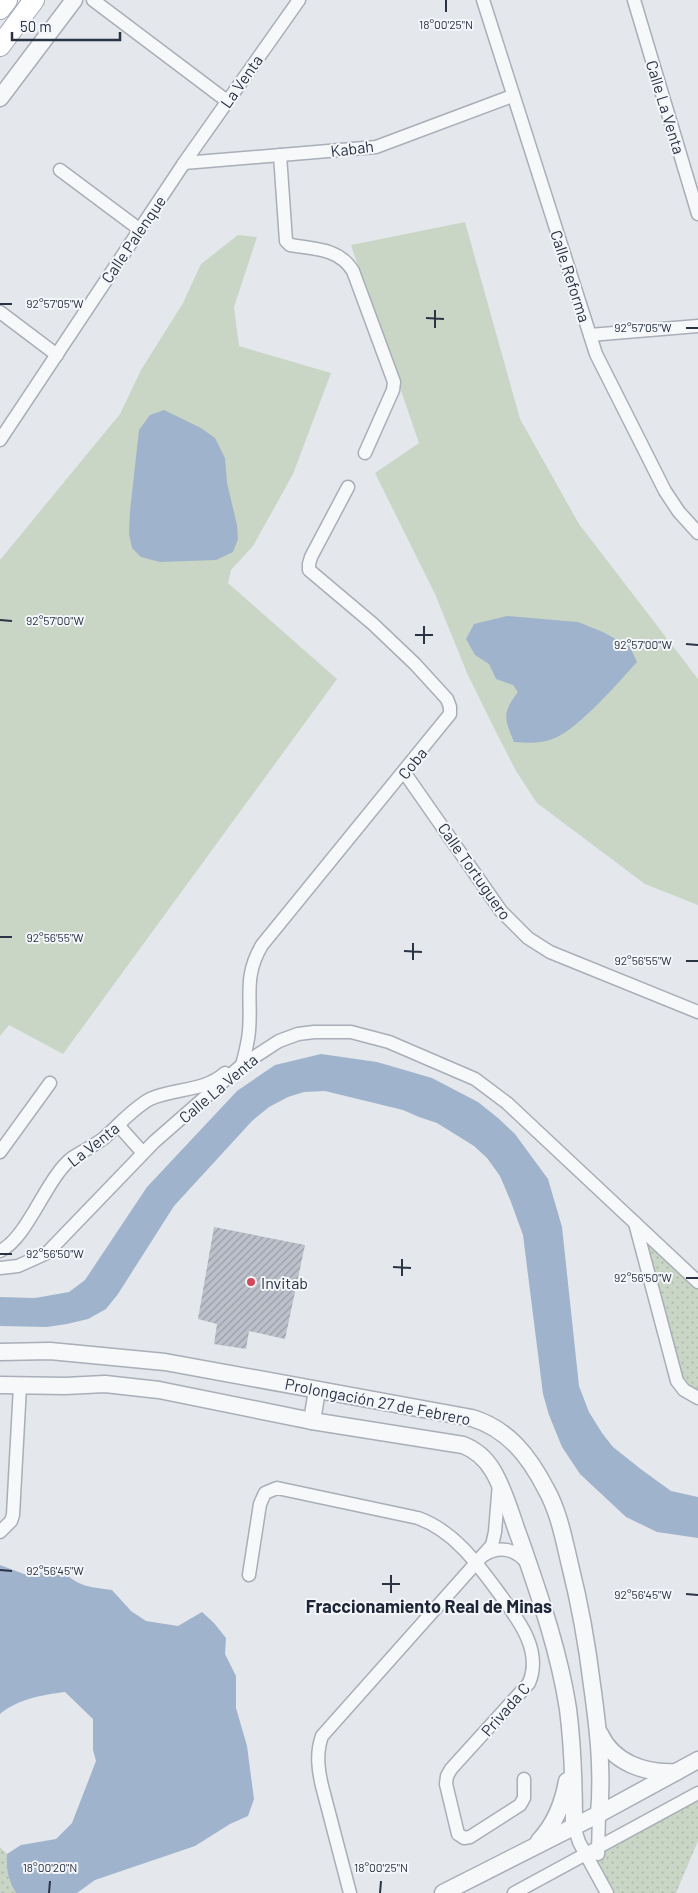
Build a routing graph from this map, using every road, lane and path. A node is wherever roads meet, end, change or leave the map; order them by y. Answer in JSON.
{"nodes":[{"id":1,"x":7,"y":0,"type":"edge"},
{"id":2,"x":34,"y":0,"type":"edge"},
{"id":3,"x":74,"y":0,"type":"edge"},
{"id":4,"x":93,"y":0,"type":"edge"},
{"id":5,"x":298,"y":0,"type":"edge"},
{"id":6,"x":482,"y":0,"type":"edge"},
{"id":7,"x":634,"y":0,"type":"edge"},
{"id":8,"x":0,"y":9,"type":"edge"},
{"id":9,"x":0,"y":46,"type":"edge"},
{"id":10,"x":512,"y":96,"type":"junction"},
{"id":11,"x":0,"y":98,"type":"edge"},
{"id":12,"x":227,"y":101,"type":"junction"},
{"id":13,"x":280,"y":155,"type":"junction"},
{"id":14,"x":184,"y":163,"type":"junction"},
{"id":15,"x":60,"y":170,"type":"dead end"},
{"id":16,"x":698,"y":214,"type":"edge"},
{"id":17,"x":139,"y":229,"type":"junction"},
{"id":18,"x":0,"y":312,"type":"edge"},
{"id":19,"x":698,"y":326,"type":"edge"},
{"id":20,"x":590,"y":335,"type":"junction"},
{"id":21,"x":57,"y":355,"type":"junction"},
{"id":22,"x":5,"y":422,"type":"edge"},
{"id":23,"x":0,"y":440,"type":"edge"},
{"id":24,"x":365,"y":453,"type":"dead end"},
{"id":25,"x":348,"y":487,"type":"dead end"},
{"id":26,"x":698,"y":533,"type":"edge"},
{"id":27,"x":404,"y":772,"type":"junction"},
{"id":28,"x":698,"y":1012,"type":"edge"},
{"id":29,"x":242,"y":1065,"type":"junction"},
{"id":30,"x":50,"y":1083,"type":"dead end"},
{"id":31,"x":118,"y":1125,"type":"junction"},
{"id":32,"x":0,"y":1152,"type":"edge"},
{"id":33,"x":143,"y":1153,"type":"junction"},
{"id":34,"x":635,"y":1223,"type":"junction"},
{"id":35,"x":0,"y":1251,"type":"edge"},
{"id":36,"x":0,"y":1268,"type":"edge"},
{"id":37,"x":698,"y":1282,"type":"edge"},
{"id":38,"x":0,"y":1352,"type":"edge"},
{"id":39,"x":108,"y":1356,"type":"junction"},
{"id":40,"x":105,"y":1384,"type":"junction"},
{"id":41,"x":0,"y":1385,"type":"edge"},
{"id":42,"x":20,"y":1386,"type":"junction"},
{"id":43,"x":317,"y":1390,"type":"junction"},
{"id":44,"x":698,"y":1398,"type":"edge"},
{"id":45,"x":312,"y":1421,"type":"junction"},
{"id":46,"x":499,"y":1483,"type":"junction"},
{"id":47,"x":0,"y":1532,"type":"edge"},
{"id":48,"x":480,"y":1559,"type":"junction"},
{"id":49,"x":529,"y":1566,"type":"junction"},
{"id":50,"x":249,"y":1575,"type":"dead end"},
{"id":51,"x":598,"y":1729,"type":"junction"},
{"id":52,"x":570,"y":1731,"type":"junction"},
{"id":53,"x":698,"y":1760,"type":"edge"},
{"id":54,"x":676,"y":1772,"type":"junction"},
{"id":55,"x":524,"y":1779,"type":"dead end"},
{"id":56,"x":698,"y":1793,"type":"edge"},
{"id":57,"x":599,"y":1814,"type":"junction"},
{"id":58,"x":574,"y":1826,"type":"junction"},
{"id":59,"x":533,"y":1847,"type":"junction"},
{"id":60,"x":598,"y":1848,"type":"junction"},
{"id":61,"x":586,"y":1855,"type":"junction"},
{"id":62,"x":596,"y":1874,"type":"junction"},
{"id":63,"x":350,"y":1893,"type":"edge"},
{"id":64,"x":443,"y":1893,"type":"edge"},
{"id":65,"x":514,"y":1893,"type":"edge"},
{"id":66,"x":607,"y":1893,"type":"edge"}],
"edges":[{"from":1,"to":8,"type":"main road"},
{"from":2,"to":9,"type":"main road"},
{"from":3,"to":11,"type":"street"},
{"from":4,"to":12,"type":"street"},
{"from":5,"to":12,"type":"street","name":"La Venta"},
{"from":6,"to":10,"type":"street","name":"Calle Reforma"},
{"from":7,"to":16,"type":"street","name":"Calle La Venta"},
{"from":10,"to":13,"type":"street","name":"Kabah"},
{"from":10,"to":20,"type":"street","name":"Calle Reforma"},
{"from":12,"to":14,"type":"street","name":"La Venta"},
{"from":13,"to":14,"type":"street","name":"Kabah"},
{"from":13,"to":24,"type":"street"},
{"from":14,"to":17,"type":"street","name":"Calle Palenque"},
{"from":15,"to":17,"type":"street"},
{"from":17,"to":21,"type":"street","name":"Calle Palenque"},
{"from":18,"to":21,"type":"street"},
{"from":19,"to":20,"type":"street"},
{"from":20,"to":26,"type":"street","name":"Calle Reforma"},
{"from":21,"to":22,"type":"street","name":"Calle Palenque"},
{"from":22,"to":23,"type":"street","name":"Calle Palenque"},
{"from":25,"to":27,"type":"street","name":"Coba"},
{"from":27,"to":28,"type":"street","name":"Calle Tortuguero"},
{"from":27,"to":29,"type":"street","name":"Coba"},
{"from":29,"to":31,"type":"street","name":"La Venta"},
{"from":29,"to":33,"type":"street","name":"Calle La Venta"},
{"from":29,"to":34,"type":"street","name":"Calle La Venta"},
{"from":30,"to":32,"type":"street"},
{"from":31,"to":33,"type":"street"},
{"from":31,"to":35,"type":"street","name":"La Venta"},
{"from":33,"to":36,"type":"street","name":"Calle La Venta"},
{"from":34,"to":37,"type":"street","name":"Calle La Venta"},
{"from":34,"to":44,"type":"street"},
{"from":38,"to":39,"type":"street","name":"Prolongación 27 de Febrero"},
{"from":39,"to":40,"type":"street"},
{"from":39,"to":43,"type":"street","name":"Prolongación 27 de Febrero"},
{"from":40,"to":42,"type":"street","name":"Prolongación 27 de Febrero"},
{"from":40,"to":45,"type":"street","name":"Prolongación 27 de Febrero"},
{"from":41,"to":42,"type":"street","name":"Prolongación 27 de Febrero"},
{"from":42,"to":47,"type":"street"},
{"from":43,"to":45,"type":"street"},
{"from":43,"to":51,"type":"street","name":"Prolongación 27 de Febrero"},
{"from":45,"to":46,"type":"street","name":"Prolongación 27 de Febrero"},
{"from":46,"to":48,"type":"street"},
{"from":46,"to":49,"type":"street","name":"Prolongación 27 de Febrero"},
{"from":48,"to":49,"type":"street"},
{"from":48,"to":50,"type":"street","name":"Privada C"},
{"from":48,"to":55,"type":"street","name":"Privada C"},
{"from":48,"to":63,"type":"street"},
{"from":49,"to":52,"type":"street","name":"Prolongación 27 de Febrero"},
{"from":51,"to":54,"type":"street"},
{"from":51,"to":57,"type":"street","name":"Prolongación 27 de Febrero"},
{"from":52,"to":58,"type":"street","name":"Prolongación 27 de Febrero"},
{"from":52,"to":59,"type":"street"},
{"from":53,"to":54,"type":"street"},
{"from":54,"to":57,"type":"street"},
{"from":56,"to":60,"type":"street"},
{"from":57,"to":58,"type":"street"},
{"from":57,"to":60,"type":"street"},
{"from":58,"to":59,"type":"street"},
{"from":58,"to":61,"type":"street"},
{"from":59,"to":64,"type":"street"},
{"from":60,"to":61,"type":"street"},
{"from":60,"to":62,"type":"street"},
{"from":61,"to":62,"type":"street"},
{"from":61,"to":65,"type":"street"},
{"from":62,"to":66,"type":"street"}]}
